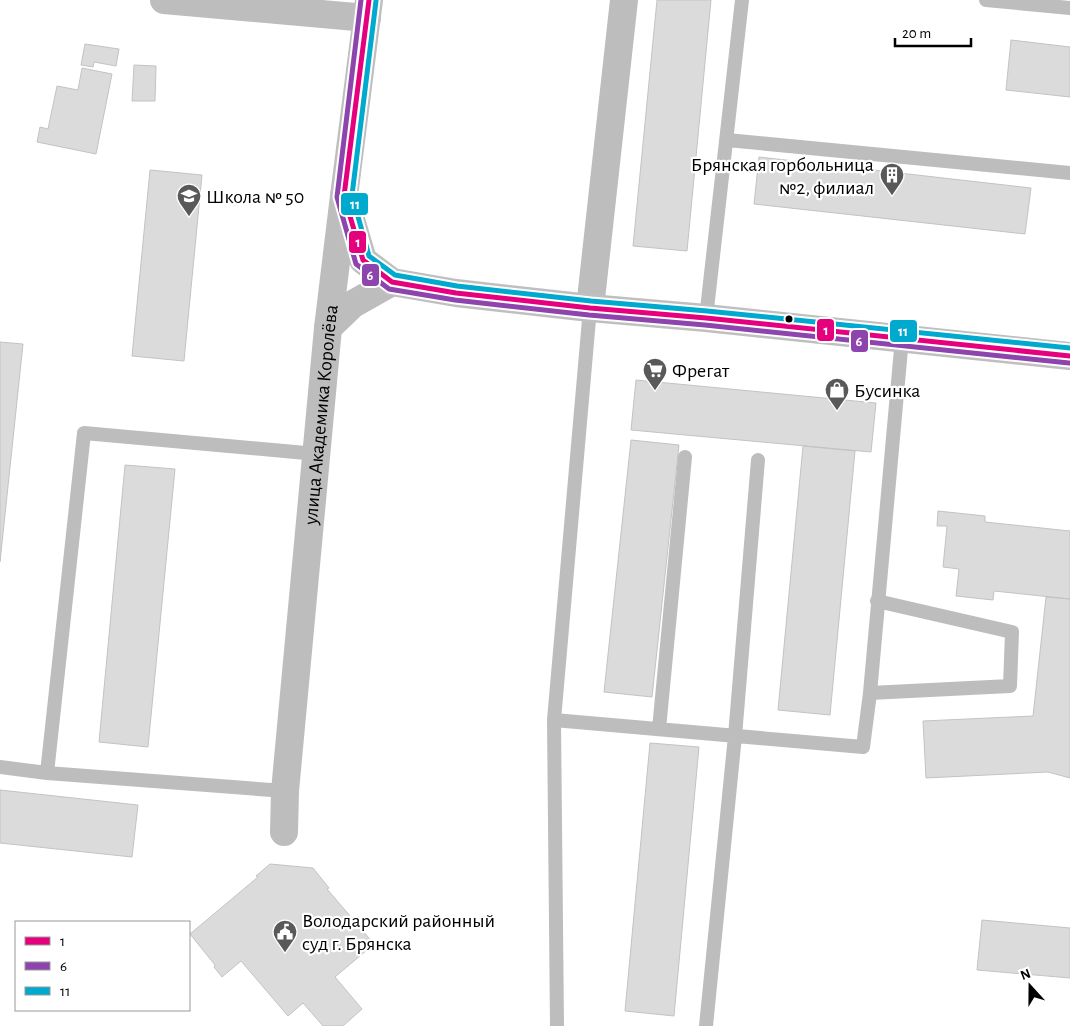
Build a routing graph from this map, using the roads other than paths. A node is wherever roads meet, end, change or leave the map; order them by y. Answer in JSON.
{"nodes":[{"id":1,"x":164,"y":0,"type":"edge"},
{"id":2,"x":624,"y":0,"type":"edge"},
{"id":3,"x":742,"y":0,"type":"edge"},
{"id":4,"x":986,"y":0,"type":"edge"},
{"id":5,"x":1070,"y":8,"type":"edge"},
{"id":6,"x":368,"y":9,"type":"edge"},
{"id":7,"x":727,"y":140,"type":"junction"},
{"id":8,"x":1070,"y":174,"type":"edge"},
{"id":9,"x":344,"y":196,"type":"junction"},
{"id":10,"x":392,"y":282,"type":"junction"},
{"id":11,"x":590,"y":308,"type":"junction"},
{"id":12,"x":706,"y":318,"type":"junction"},
{"id":13,"x":328,"y":328,"type":"junction"},
{"id":14,"x":902,"y":338,"type":"junction"},
{"id":15,"x":1070,"y":356,"type":"edge"},
{"id":16,"x":317,"y":454,"type":"junction"},
{"id":17,"x":685,"y":457,"type":"dead end"},
{"id":18,"x":758,"y":460,"type":"dead end"},
{"id":19,"x":877,"y":601,"type":"junction"},
{"id":20,"x":870,"y":693,"type":"junction"},
{"id":21,"x":554,"y":720,"type":"junction"},
{"id":22,"x":659,"y":729,"type":"junction"},
{"id":23,"x":735,"y":736,"type":"junction"},
{"id":24,"x":0,"y":767,"type":"edge"},
{"id":25,"x":47,"y":773,"type":"junction"},
{"id":26,"x":286,"y":791,"type":"junction"},
{"id":27,"x":284,"y":832,"type":"dead end"},
{"id":28,"x":557,"y":1026,"type":"edge"},
{"id":29,"x":706,"y":1026,"type":"edge"}],
"edges":[{"from":1,"to":6,"type":"street"},
{"from":2,"to":11,"type":"street"},
{"from":3,"to":7,"type":"lane"},
{"from":4,"to":5,"type":"lane"},
{"from":6,"to":9,"type":"main road","name":"улица Академика Королёва"},
{"from":7,"to":8,"type":"lane"},
{"from":7,"to":12,"type":"lane"},
{"from":9,"to":10,"type":"main road"},
{"from":9,"to":13,"type":"street","name":"улица Академика Королёва"},
{"from":10,"to":11,"type":"main road"},
{"from":10,"to":13,"type":"street"},
{"from":11,"to":12,"type":"main road"},
{"from":11,"to":21,"type":"lane"},
{"from":12,"to":14,"type":"main road"},
{"from":13,"to":16,"type":"street","name":"улица Академика Королёва"},
{"from":14,"to":15,"type":"main road"},
{"from":14,"to":19,"type":"lane"},
{"from":16,"to":25,"type":"lane"},
{"from":16,"to":26,"type":"street","name":"улица Академика Королёва"},
{"from":17,"to":22,"type":"lane"},
{"from":18,"to":23,"type":"lane"},
{"from":19,"to":20,"type":"lane"},
{"from":19,"to":20,"type":"lane"},
{"from":20,"to":23,"type":"lane"},
{"from":21,"to":22,"type":"lane"},
{"from":21,"to":28,"type":"lane"},
{"from":22,"to":23,"type":"lane"},
{"from":23,"to":29,"type":"lane"},
{"from":24,"to":25,"type":"lane"},
{"from":25,"to":26,"type":"lane"},
{"from":26,"to":27,"type":"street","name":"улица Академика Королёва"}]}
